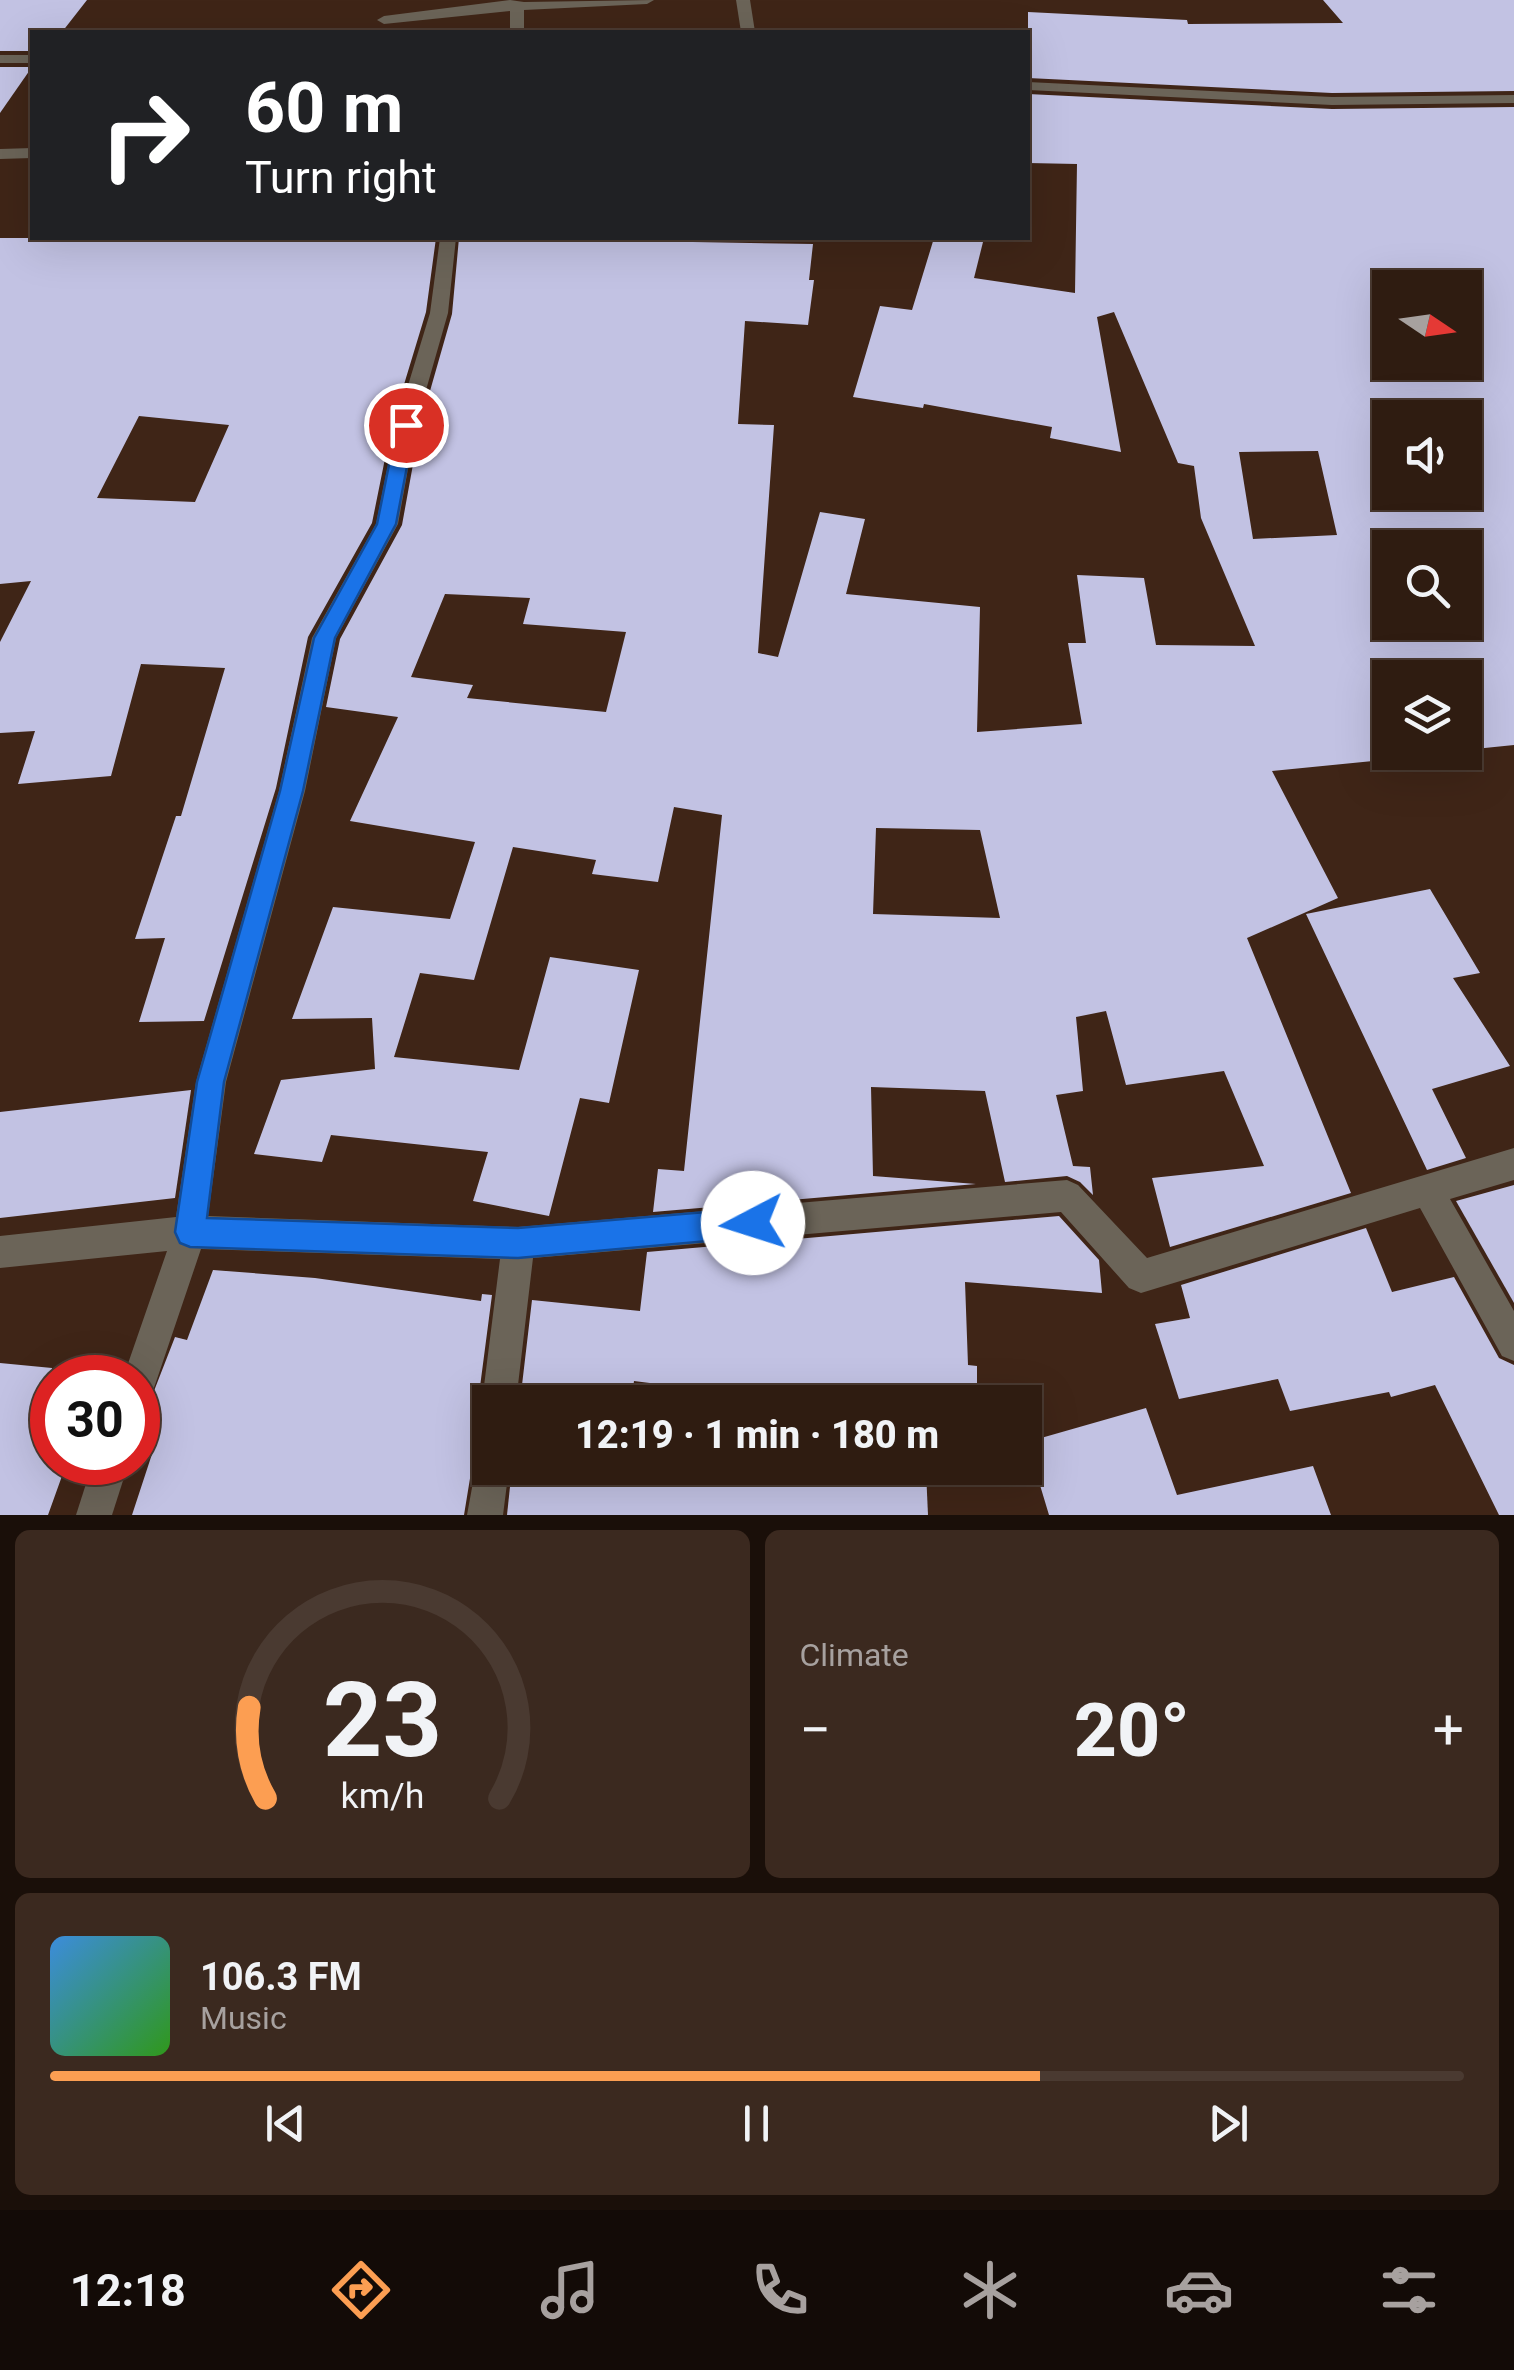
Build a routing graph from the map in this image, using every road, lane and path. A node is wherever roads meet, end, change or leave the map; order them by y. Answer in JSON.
{"nodes":[{"id":1,"x":385,"y":0,"type":"edge"},
{"id":2,"x":647,"y":0,"type":"edge"},
{"id":3,"x":743,"y":0,"type":"edge"},
{"id":4,"x":517,"y":3,"type":"edge"},
{"id":5,"x":384,"y":26,"type":"edge"},
{"id":6,"x":517,"y":30,"type":"edge"},
{"id":7,"x":748,"y":30,"type":"edge"},
{"id":8,"x":0,"y":58,"type":"edge"},
{"id":9,"x":30,"y":59,"type":"edge"},
{"id":10,"x":1030,"y":86,"type":"edge"},
{"id":11,"x":1514,"y":98,"type":"edge"},
{"id":12,"x":30,"y":152,"type":"edge"},
{"id":13,"x":0,"y":154,"type":"edge"},
{"id":14,"x":448,"y":240,"type":"edge"},
{"id":15,"x":1514,"y":1164,"type":"edge"},
{"id":16,"x":1426,"y":1190,"type":"junction"},
{"id":17,"x":190,"y":1232,"type":"junction"},
{"id":18,"x":518,"y":1243,"type":"junction"},
{"id":19,"x":0,"y":1252,"type":"edge"},
{"id":20,"x":1514,"y":1344,"type":"edge"},
{"id":21,"x":148,"y":1355,"type":"edge"},
{"id":22,"x":501,"y":1385,"type":"edge"},
{"id":23,"x":104,"y":1485,"type":"edge"},
{"id":24,"x":489,"y":1485,"type":"edge"},
{"id":25,"x":94,"y":1515,"type":"edge"},
{"id":26,"x":485,"y":1515,"type":"edge"}],
"edges":[{"from":1,"to":5,"type":"street"},
{"from":2,"to":4,"type":"street"},
{"from":3,"to":7,"type":"street"},
{"from":4,"to":5,"type":"street"},
{"from":4,"to":6,"type":"street"},
{"from":8,"to":9,"type":"street"},
{"from":10,"to":11,"type":"street"},
{"from":12,"to":13,"type":"street"},
{"from":14,"to":17,"type":"street"},
{"from":15,"to":16,"type":"street"},
{"from":16,"to":18,"type":"street"},
{"from":16,"to":20,"type":"street"},
{"from":17,"to":18,"type":"street"},
{"from":17,"to":19,"type":"street"},
{"from":17,"to":21,"type":"street"},
{"from":18,"to":22,"type":"street"},
{"from":23,"to":25,"type":"street"},
{"from":24,"to":26,"type":"street"}]}
